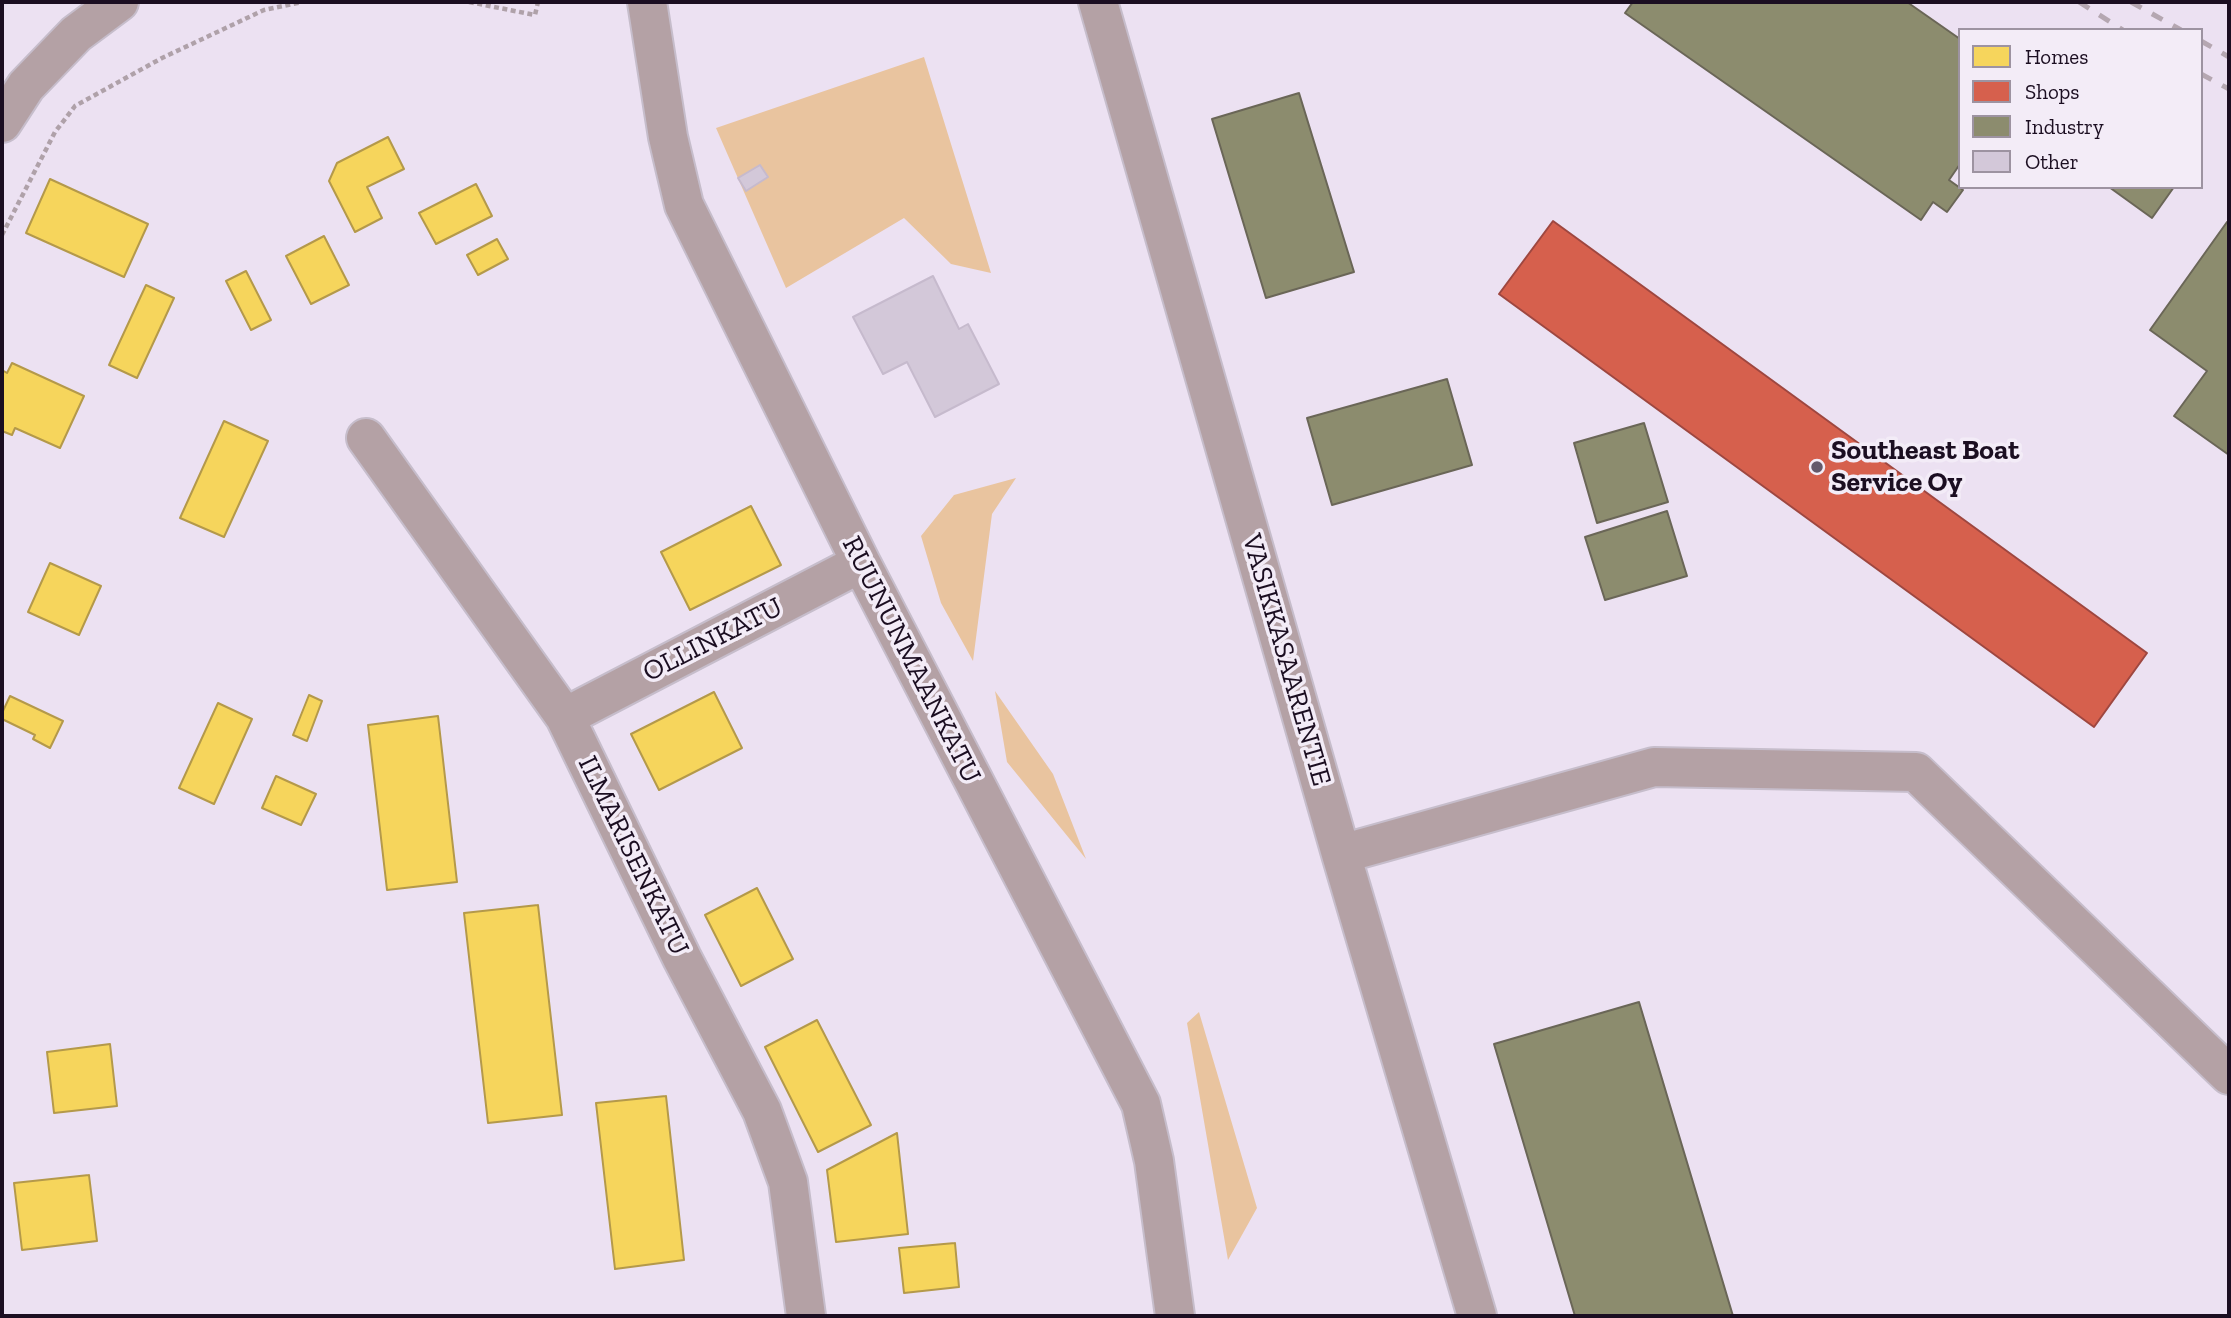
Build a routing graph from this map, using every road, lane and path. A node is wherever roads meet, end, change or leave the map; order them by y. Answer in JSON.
{"nodes":[{"id":1,"x":119,"y":2,"type":"edge"},
{"id":2,"x":302,"y":2,"type":"edge"},
{"id":3,"x":469,"y":2,"type":"edge"},
{"id":4,"x":538,"y":2,"type":"edge"},
{"id":5,"x":647,"y":2,"type":"edge"},
{"id":6,"x":1098,"y":2,"type":"edge"},
{"id":7,"x":2,"y":122,"type":"edge"},
{"id":8,"x":2,"y":235,"type":"edge"},
{"id":9,"x":366,"y":438,"type":"dead end"},
{"id":10,"x":861,"y":563,"type":"junction"},
{"id":11,"x":565,"y":717,"type":"junction"},
{"id":12,"x":1341,"y":854,"type":"junction"},
{"id":13,"x":2229,"y":1075,"type":"edge"},
{"id":14,"x":806,"y":1316,"type":"edge"},
{"id":15,"x":1175,"y":1316,"type":"edge"},
{"id":16,"x":1477,"y":1316,"type":"edge"}],
"edges":[{"from":1,"to":7,"type":"street"},
{"from":2,"to":8,"type":"path"},
{"from":3,"to":4,"type":"path"},
{"from":5,"to":10,"type":"street","name":"RUUNUNMAANKATU"},
{"from":6,"to":12,"type":"street","name":"VASIKKASAARENTIE"},
{"from":9,"to":11,"type":"street","name":"ILMARISENKATU"},
{"from":10,"to":11,"type":"street","name":"OLLINKATU"},
{"from":10,"to":15,"type":"street","name":"RUUNUNMAANKATU"},
{"from":11,"to":14,"type":"street","name":"ILMARISENKATU"},
{"from":12,"to":13,"type":"street"},
{"from":12,"to":16,"type":"street","name":"VASIKKASAARENTIE"}]}
